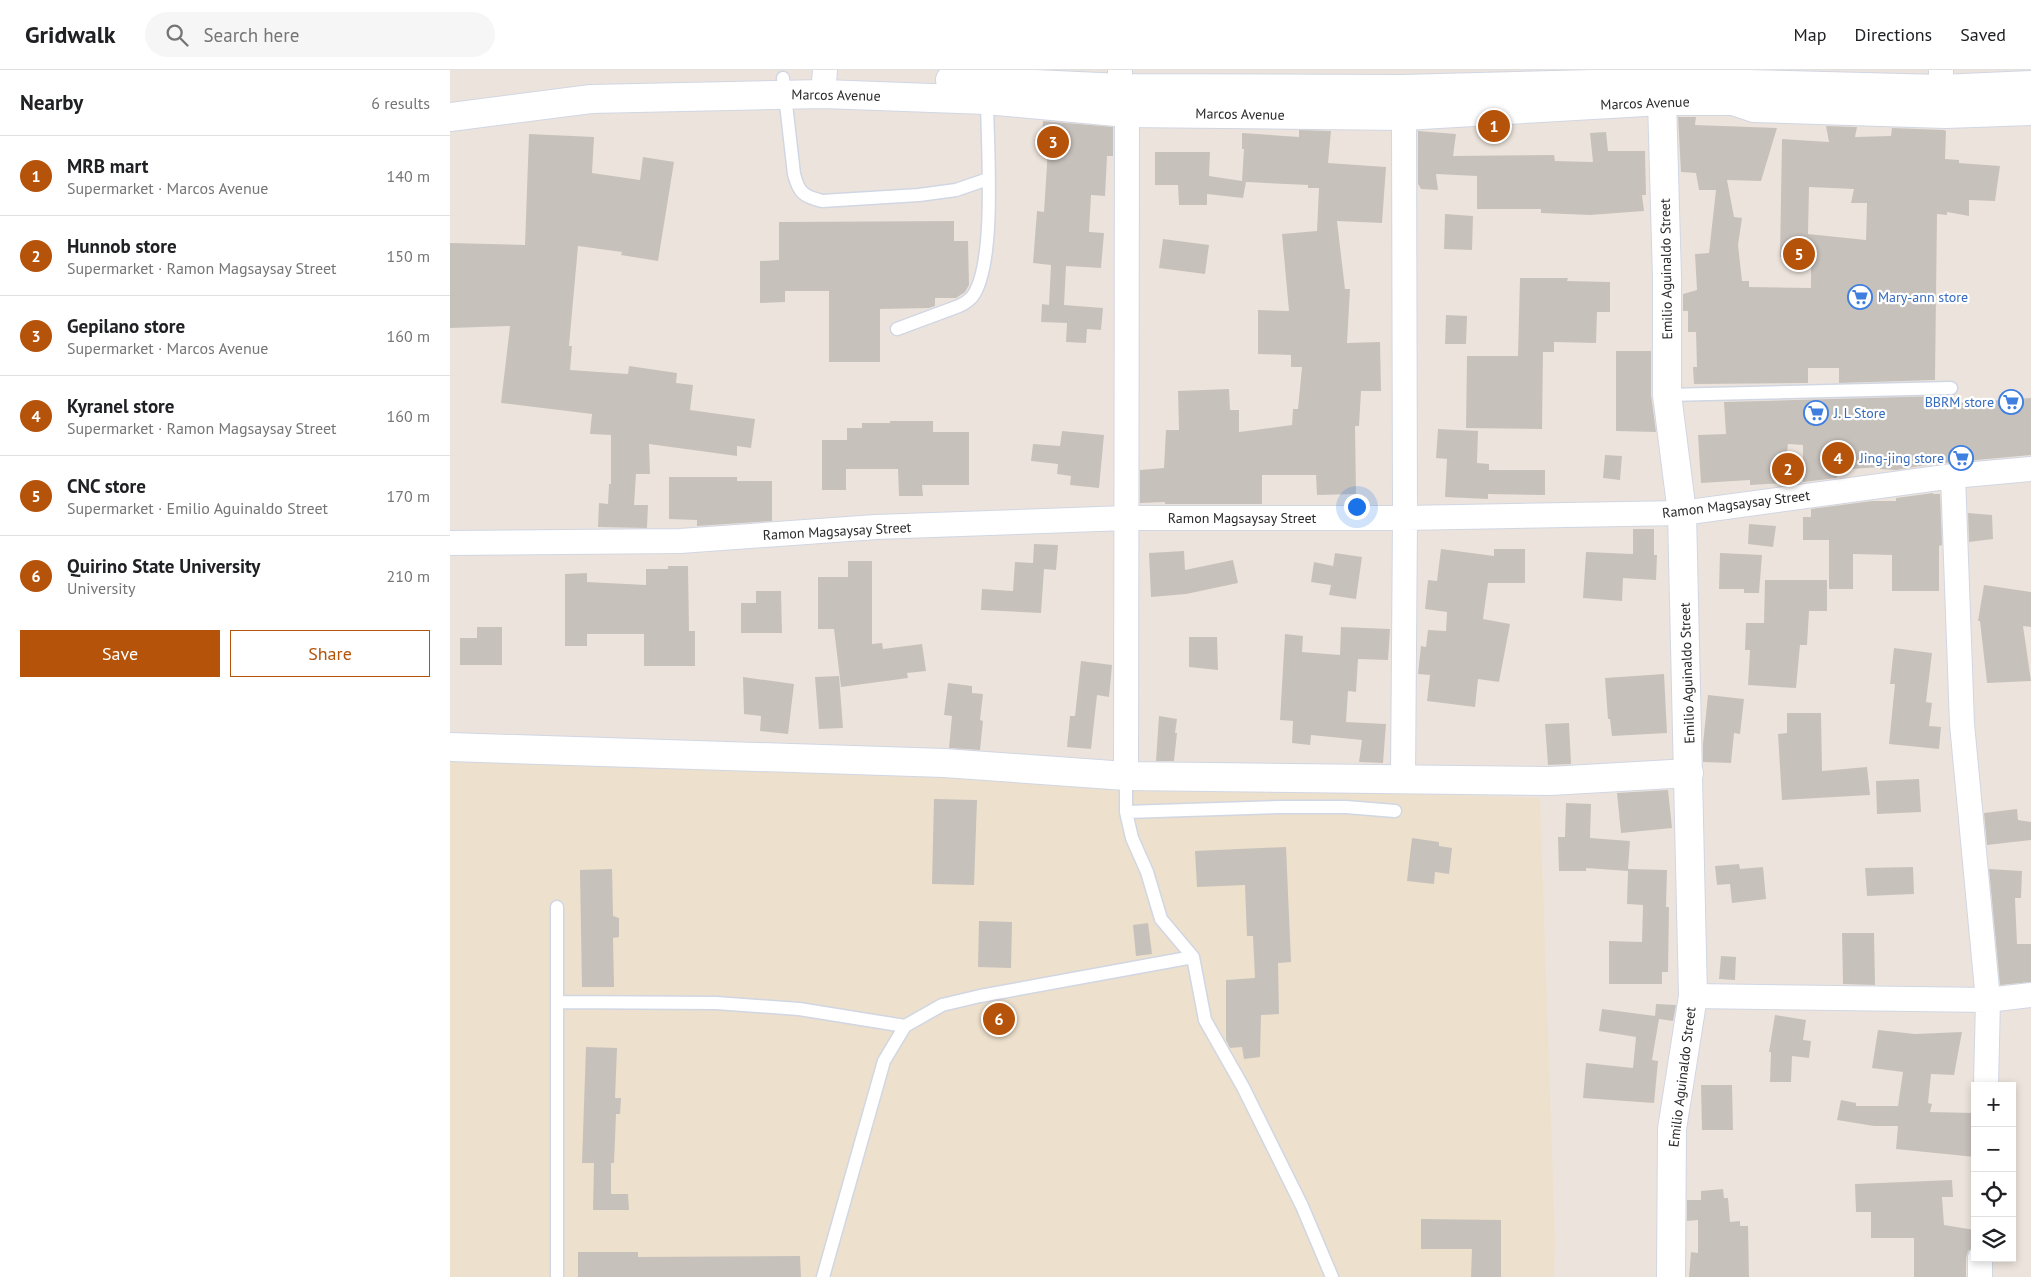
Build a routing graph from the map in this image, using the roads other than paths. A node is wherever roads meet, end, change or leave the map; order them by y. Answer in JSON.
{"nodes":[{"id":1,"x":1402,"y":80,"type":"edge"},
{"id":2,"x":824,"y":81,"type":"edge"},
{"id":3,"x":1666,"y":84,"type":"edge"},
{"id":4,"x":2031,"y":85,"type":"edge"},
{"id":5,"x":783,"y":86,"type":"junction"},
{"id":6,"x":987,"y":90,"type":"junction"},
{"id":7,"x":1122,"y":90,"type":"edge"},
{"id":8,"x":1942,"y":91,"type":"edge"},
{"id":9,"x":450,"y":98,"type":"edge"},
{"id":10,"x":2031,"y":111,"type":"edge"},
{"id":11,"x":1404,"y":116,"type":"junction"},
{"id":12,"x":450,"y":117,"type":"edge"},
{"id":13,"x":988,"y":179,"type":"junction"},
{"id":14,"x":897,"y":330,"type":"dead end"},
{"id":15,"x":1952,"y":388,"type":"dead end"},
{"id":16,"x":1667,"y":395,"type":"junction"},
{"id":17,"x":2031,"y":469,"type":"edge"},
{"id":18,"x":1953,"y":476,"type":"junction"},
{"id":19,"x":1682,"y":513,"type":"junction"},
{"id":20,"x":1126,"y":518,"type":"junction"},
{"id":21,"x":1405,"y":518,"type":"junction"},
{"id":22,"x":450,"y":543,"type":"edge"},
{"id":23,"x":450,"y":747,"type":"edge"},
{"id":24,"x":1689,"y":773,"type":"junction"},
{"id":25,"x":1126,"y":776,"type":"junction"},
{"id":26,"x":1403,"y":780,"type":"junction"},
{"id":27,"x":1395,"y":811,"type":"dead end"},
{"id":28,"x":1126,"y":812,"type":"junction"},
{"id":29,"x":557,"y":907,"type":"dead end"},
{"id":30,"x":1193,"y":957,"type":"junction"},
{"id":31,"x":2031,"y":995,"type":"edge"},
{"id":32,"x":1693,"y":996,"type":"junction"},
{"id":33,"x":1988,"y":1000,"type":"junction"},
{"id":34,"x":557,"y":1002,"type":"junction"},
{"id":35,"x":905,"y":1026,"type":"junction"},
{"id":36,"x":1986,"y":1082,"type":"edge"},
{"id":37,"x":1980,"y":1262,"type":"edge"},
{"id":38,"x":557,"y":1277,"type":"edge"},
{"id":39,"x":823,"y":1277,"type":"edge"},
{"id":40,"x":1332,"y":1277,"type":"edge"},
{"id":41,"x":1671,"y":1277,"type":"edge"},
{"id":42,"x":1980,"y":1277,"type":"edge"}],
"edges":[{"from":1,"to":3,"type":"main road","name":"Marcos Avenue"},
{"from":1,"to":7,"type":"main road","name":"Marcos Avenue"},
{"from":1,"to":11,"type":"main road"},
{"from":2,"to":5,"type":"main road","name":"Marcos Avenue"},
{"from":2,"to":6,"type":"main road","name":"Marcos Avenue"},
{"from":3,"to":8,"type":"main road","name":"Marcos Avenue"},
{"from":3,"to":11,"type":"main road","name":"Marcos Avenue"},
{"from":3,"to":16,"type":"main road","name":"Emilio Aguinaldo Street"},
{"from":4,"to":8,"type":"main road","name":"Marcos Avenue"},
{"from":5,"to":9,"type":"main road","name":"Marcos Avenue"},
{"from":5,"to":12,"type":"main road","name":"Marcos Avenue"},
{"from":5,"to":13,"type":"lane"},
{"from":6,"to":7,"type":"main road","name":"Marcos Avenue"},
{"from":6,"to":13,"type":"lane"},
{"from":7,"to":11,"type":"main road","name":"Marcos Avenue"},
{"from":7,"to":20,"type":"street"},
{"from":8,"to":10,"type":"main road","name":"Marcos Avenue"},
{"from":11,"to":21,"type":"street"},
{"from":13,"to":14,"type":"lane"},
{"from":15,"to":16,"type":"lane"},
{"from":16,"to":19,"type":"main road","name":"Emilio Aguinaldo Street"},
{"from":17,"to":18,"type":"street","name":"Ramon Magsaysay Street"},
{"from":18,"to":19,"type":"street","name":"Ramon Magsaysay Street"},
{"from":18,"to":33,"type":"street"},
{"from":19,"to":21,"type":"street","name":"Ramon Magsaysay Street"},
{"from":19,"to":24,"type":"main road","name":"Emilio Aguinaldo Street"},
{"from":20,"to":21,"type":"street","name":"Ramon Magsaysay Street"},
{"from":20,"to":22,"type":"street","name":"Ramon Magsaysay Street"},
{"from":20,"to":25,"type":"street"},
{"from":21,"to":26,"type":"street"},
{"from":23,"to":25,"type":"main road"},
{"from":24,"to":26,"type":"main road"},
{"from":24,"to":32,"type":"main road","name":"Emilio Aguinaldo Street"},
{"from":25,"to":26,"type":"main road"},
{"from":25,"to":28,"type":"lane"},
{"from":27,"to":28,"type":"lane"},
{"from":28,"to":30,"type":"lane"},
{"from":29,"to":34,"type":"lane"},
{"from":30,"to":35,"type":"lane"},
{"from":30,"to":40,"type":"lane"},
{"from":31,"to":33,"type":"street"},
{"from":32,"to":33,"type":"street"},
{"from":32,"to":41,"type":"main road","name":"Emilio Aguinaldo Street"},
{"from":33,"to":36,"type":"street"},
{"from":34,"to":35,"type":"lane"},
{"from":34,"to":38,"type":"lane"},
{"from":35,"to":39,"type":"lane"},
{"from":37,"to":42,"type":"street"}]}
